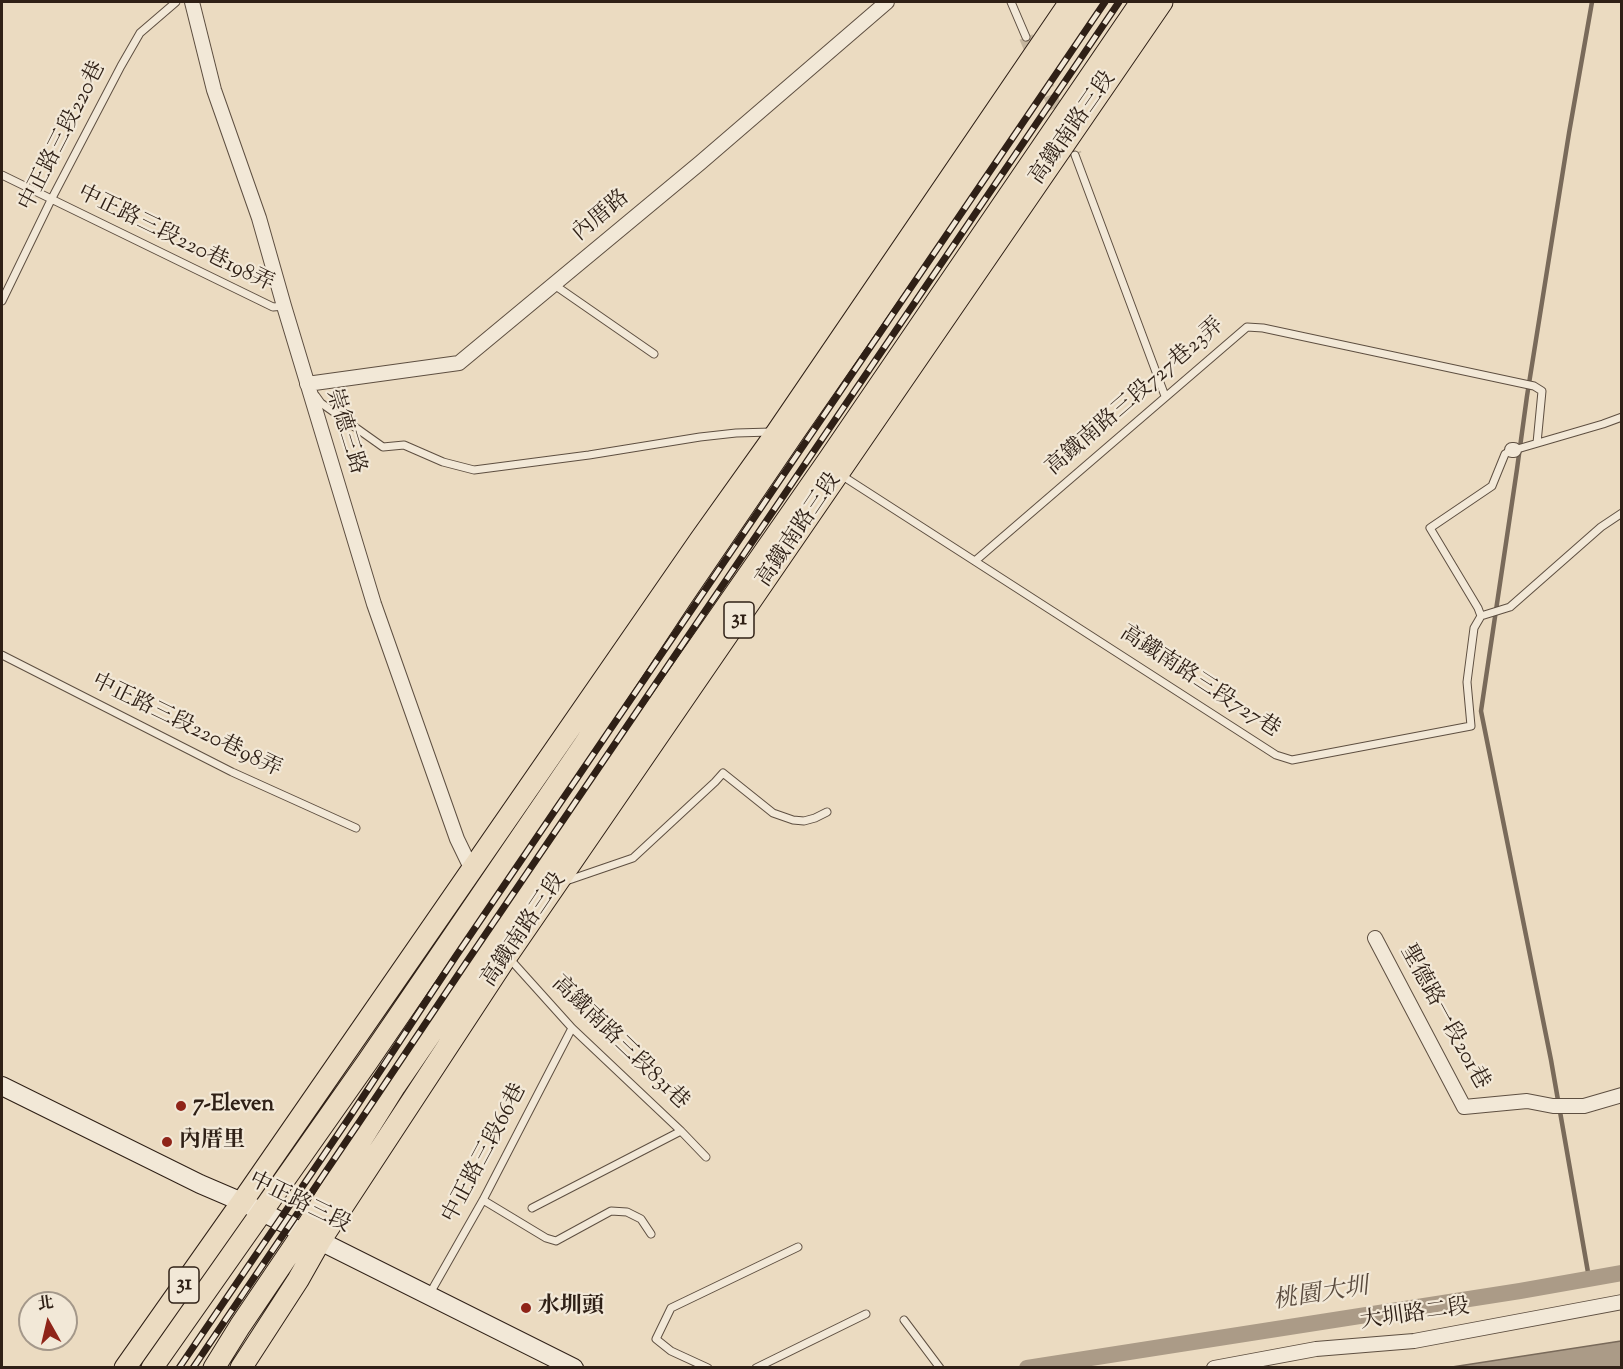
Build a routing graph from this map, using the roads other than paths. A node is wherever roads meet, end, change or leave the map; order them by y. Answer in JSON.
{"nodes":[{"id":1,"x":176,"y":2,"type":"edge"},
{"id":2,"x":192,"y":2,"type":"edge"},
{"id":3,"x":887,"y":2,"type":"edge"},
{"id":4,"x":1011,"y":2,"type":"edge"},
{"id":5,"x":1070,"y":2,"type":"edge"},
{"id":6,"x":1092,"y":2,"type":"edge"},
{"id":7,"x":1141,"y":2,"type":"edge"},
{"id":8,"x":1162,"y":2,"type":"edge"},
{"id":9,"x":1026,"y":36,"type":"tunnel mouth"},
{"id":10,"x":1075,"y":155,"type":"tunnel mouth"},
{"id":11,"x":2,"y":175,"type":"edge"},
{"id":12,"x":51,"y":200,"type":"junction"},
{"id":13,"x":553,"y":284,"type":"junction"},
{"id":14,"x":2,"y":302,"type":"edge"},
{"id":15,"x":284,"y":306,"type":"junction"},
{"id":16,"x":654,"y":354,"type":"dead end"},
{"id":17,"x":307,"y":384,"type":"junction"},
{"id":18,"x":1165,"y":396,"type":"junction"},
{"id":19,"x":1622,"y":417,"type":"edge"},
{"id":20,"x":777,"y":432,"type":"junction"},
{"id":21,"x":1537,"y":443,"type":"junction"},
{"id":22,"x":839,"y":474,"type":"junction"},
{"id":23,"x":1622,"y":513,"type":"edge"},
{"id":24,"x":700,"y":540,"type":"junction"},
{"id":25,"x":975,"y":561,"type":"junction"},
{"id":26,"x":680,"y":600,"type":"junction"},
{"id":27,"x":1481,"y":616,"type":"junction"},
{"id":28,"x":2,"y":655,"type":"edge"},
{"id":29,"x":827,"y":812,"type":"dead end"},
{"id":30,"x":356,"y":828,"type":"dead end"},
{"id":31,"x":472,"y":870,"type":"junction"},
{"id":32,"x":558,"y":883,"type":"junction"},
{"id":33,"x":1375,"y":938,"type":"dead end"},
{"id":34,"x":507,"y":956,"type":"junction"},
{"id":35,"x":572,"y":1028,"type":"junction"},
{"id":36,"x":2,"y":1086,"type":"edge"},
{"id":37,"x":1622,"y":1095,"type":"edge"},
{"id":38,"x":681,"y":1131,"type":"junction"},
{"id":39,"x":706,"y":1157,"type":"dead end"},
{"id":40,"x":483,"y":1200,"type":"junction"},
{"id":41,"x":242,"y":1202,"type":"junction"},
{"id":42,"x":532,"y":1208,"type":"dead end"},
{"id":43,"x":261,"y":1213,"type":"junction"},
{"id":44,"x":651,"y":1234,"type":"dead end"},
{"id":45,"x":311,"y":1237,"type":"junction"},
{"id":46,"x":798,"y":1247,"type":"dead end"},
{"id":47,"x":429,"y":1296,"type":"junction"},
{"id":48,"x":1622,"y":1302,"type":"edge"},
{"id":49,"x":866,"y":1314,"type":"dead end"},
{"id":50,"x":904,"y":1320,"type":"dead end"},
{"id":51,"x":938,"y":1364,"type":"edge"},
{"id":52,"x":125,"y":1368,"type":"edge"},
{"id":53,"x":152,"y":1368,"type":"edge"},
{"id":54,"x":214,"y":1368,"type":"edge"},
{"id":55,"x":241,"y":1368,"type":"edge"},
{"id":56,"x":574,"y":1368,"type":"edge"},
{"id":57,"x":708,"y":1368,"type":"edge"},
{"id":58,"x":756,"y":1368,"type":"edge"},
{"id":59,"x":1214,"y":1368,"type":"edge"}],
"edges":[{"from":1,"to":12,"type":"lane","name":"中正路三段220巷"},
{"from":2,"to":15,"type":"street","name":"崇德三路"},
{"from":3,"to":13,"type":"street","name":"內厝路"},
{"from":4,"to":9,"type":"lane"},
{"from":5,"to":20,"type":"main road","number":"31"},
{"from":6,"to":26,"type":"main road","number":"31"},
{"from":7,"to":45,"type":"main road","name":"高鐵南路三段","number":"31"},
{"from":8,"to":22,"type":"main road","name":"高鐵南路三段","number":"31"},
{"from":10,"to":18,"type":"lane"},
{"from":11,"to":12,"type":"lane","name":"中正路三段220巷198弄"},
{"from":12,"to":14,"type":"lane","name":"中正路三段220巷"},
{"from":12,"to":15,"type":"lane","name":"中正路三段220巷198弄"},
{"from":13,"to":16,"type":"lane"},
{"from":13,"to":17,"type":"street","name":"內厝路"},
{"from":15,"to":17,"type":"street","name":"崇德三路"},
{"from":17,"to":20,"type":"lane"},
{"from":17,"to":31,"type":"street","name":"崇德三路"},
{"from":18,"to":21,"type":"lane","name":"高鐵南路三段727巷23弄"},
{"from":18,"to":25,"type":"lane","name":"高鐵南路三段727巷23弄"},
{"from":19,"to":21,"type":"lane"},
{"from":20,"to":24,"type":"main road","number":"31"},
{"from":21,"to":27,"type":"lane"},
{"from":22,"to":25,"type":"lane","name":"高鐵南路三段727巷"},
{"from":22,"to":32,"type":"main road","name":"高鐵南路三段","number":"31"},
{"from":23,"to":27,"type":"lane"},
{"from":24,"to":26,"type":"main road"},
{"from":24,"to":31,"type":"main road","number":"31"},
{"from":25,"to":27,"type":"lane","name":"高鐵南路三段727巷"},
{"from":26,"to":43,"type":"main road","number":"31"},
{"from":28,"to":30,"type":"lane","name":"中正路三段220巷98弄"},
{"from":29,"to":32,"type":"lane"},
{"from":31,"to":41,"type":"main road","number":"31"},
{"from":32,"to":34,"type":"main road","name":"高鐵南路三段","number":"31"},
{"from":33,"to":37,"type":"street","name":"聖德路一段201巷"},
{"from":34,"to":35,"type":"lane","name":"高鐵南路三段831巷"},
{"from":34,"to":45,"type":"main road","name":"高鐵南路三段","number":"31"},
{"from":35,"to":38,"type":"lane","name":"高鐵南路三段831巷"},
{"from":35,"to":40,"type":"lane","name":"中正路三段66巷"},
{"from":36,"to":41,"type":"main road","name":"中正路三段"},
{"from":38,"to":39,"type":"lane","name":"高鐵南路三段831巷"},
{"from":38,"to":42,"type":"lane"},
{"from":40,"to":44,"type":"lane"},
{"from":40,"to":47,"type":"lane","name":"中正路三段66巷"},
{"from":41,"to":43,"type":"main road","name":"中正路三段"},
{"from":41,"to":52,"type":"main road","number":"31"},
{"from":43,"to":45,"type":"main road","name":"中正路三段"},
{"from":43,"to":53,"type":"main road","number":"31"},
{"from":45,"to":47,"type":"main road","name":"中正路三段"},
{"from":45,"to":54,"type":"main road","number":"31"},
{"from":45,"to":55,"type":"main road","number":"31"},
{"from":46,"to":57,"type":"lane"},
{"from":47,"to":56,"type":"main road","name":"中正路三段"},
{"from":48,"to":59,"type":"street","name":"大圳路二段"},
{"from":49,"to":58,"type":"lane"},
{"from":50,"to":51,"type":"lane"}]}
